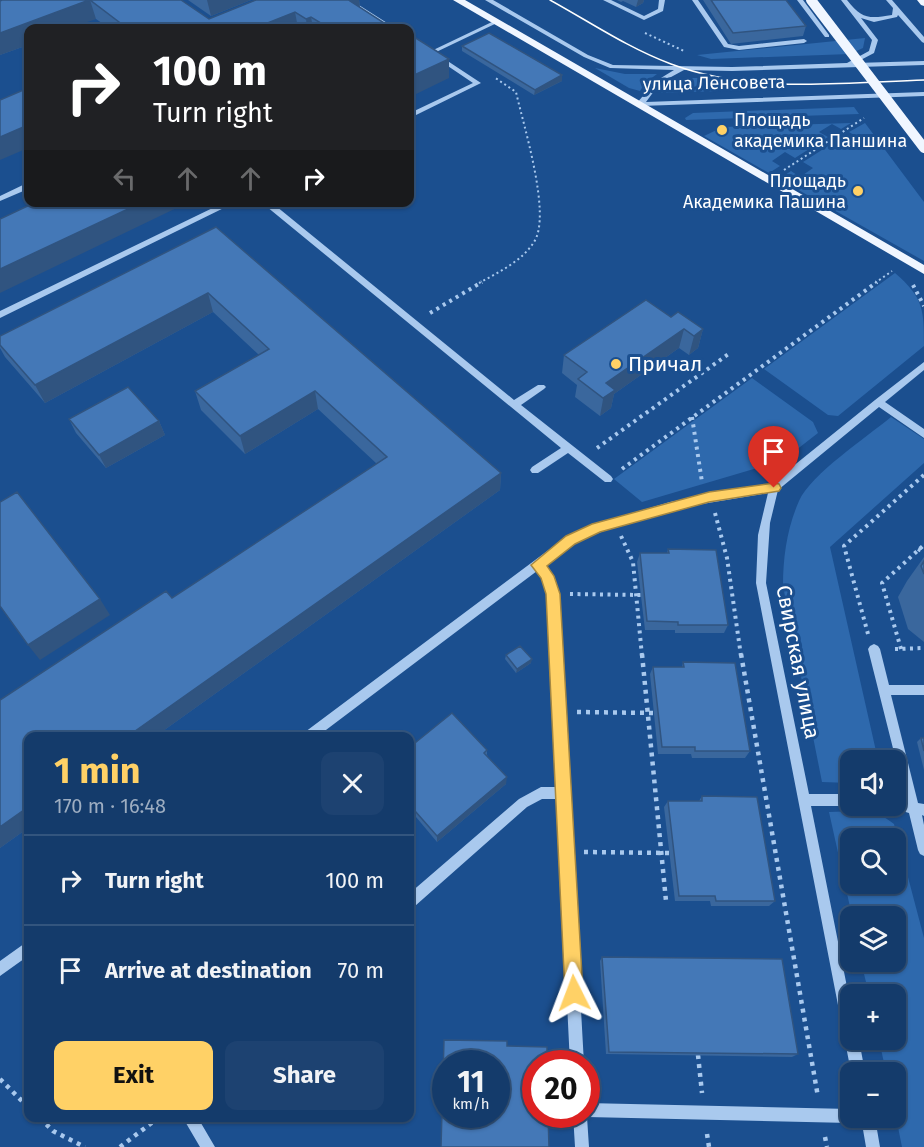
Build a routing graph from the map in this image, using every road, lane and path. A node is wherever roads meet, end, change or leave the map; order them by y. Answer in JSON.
{"nodes":[{"id":1,"x":347,"y":0,"type":"edge"},
{"id":2,"x":459,"y":0,"type":"edge"},
{"id":3,"x":488,"y":0,"type":"edge"},
{"id":4,"x":606,"y":0,"type":"edge"},
{"id":5,"x":662,"y":0,"type":"edge"},
{"id":6,"x":695,"y":0,"type":"edge"},
{"id":7,"x":800,"y":0,"type":"edge"},
{"id":8,"x":811,"y":0,"type":"edge"},
{"id":9,"x":844,"y":0,"type":"edge"},
{"id":10,"x":889,"y":0,"type":"edge"},
{"id":11,"x":896,"y":9,"type":"junction"},
{"id":12,"x":853,"y":11,"type":"junction"},
{"id":13,"x":496,"y":22,"type":"junction"},
{"id":14,"x":386,"y":24,"type":"edge"},
{"id":15,"x":827,"y":36,"type":"dead end"},
{"id":16,"x":924,"y":40,"type":"edge"},
{"id":17,"x":804,"y":41,"type":"edge"},
{"id":18,"x":924,"y":63,"type":"edge"},
{"id":19,"x":848,"y":64,"type":"junction"},
{"id":20,"x":683,"y":67,"type":"junction"},
{"id":21,"x":478,"y":82,"type":"junction"},
{"id":22,"x":924,"y":94,"type":"edge"},
{"id":23,"x":640,"y":104,"type":"junction"},
{"id":24,"x":414,"y":114,"type":"edge"},
{"id":25,"x":864,"y":118,"type":"dead end"},
{"id":26,"x":924,"y":148,"type":"edge"},
{"id":27,"x":799,"y":160,"type":"dead end"},
{"id":28,"x":24,"y":188,"type":"edge"},
{"id":29,"x":0,"y":199,"type":"edge"},
{"id":30,"x":222,"y":207,"type":"edge"},
{"id":31,"x":271,"y":207,"type":"edge"},
{"id":32,"x":895,"y":269,"type":"dead end"},
{"id":33,"x":924,"y":270,"type":"edge"},
{"id":34,"x":908,"y":280,"type":"dead end"},
{"id":35,"x":924,"y":306,"type":"edge"},
{"id":36,"x":0,"y":315,"type":"edge"},
{"id":37,"x":411,"y":323,"type":"junction"},
{"id":38,"x":730,"y":353,"type":"dead end"},
{"id":39,"x":924,"y":365,"type":"edge"},
{"id":40,"x":541,"y":387,"type":"dead end"},
{"id":41,"x":878,"y":402,"type":"junction"},
{"id":42,"x":514,"y":405,"type":"junction"},
{"id":43,"x":692,"y":417,"type":"junction"},
{"id":44,"x":924,"y":434,"type":"edge"},
{"id":45,"x":568,"y":448,"type":"junction"},
{"id":46,"x":582,"y":459,"type":"junction"},
{"id":47,"x":535,"y":470,"type":"dead end"},
{"id":48,"x":924,"y":475,"type":"edge"},
{"id":49,"x":608,"y":479,"type":"joint"},
{"id":50,"x":774,"y":488,"type":"junction"},
{"id":51,"x":709,"y":497,"type":"junction"},
{"id":52,"x":924,"y":544,"type":"edge"},
{"id":53,"x":918,"y":549,"type":"junction"},
{"id":54,"x":924,"y":552,"type":"edge"},
{"id":55,"x":633,"y":562,"type":"dead end"},
{"id":56,"x":538,"y":565,"type":"junction"},
{"id":57,"x":553,"y":594,"type":"junction"},
{"id":58,"x":638,"y":595,"type":"junction"},
{"id":59,"x":914,"y":648,"type":"dead end"},
{"id":60,"x":924,"y":648,"type":"edge"},
{"id":61,"x":874,"y":649,"type":"joint"},
{"id":62,"x":901,"y":649,"type":"dead end"},
{"id":63,"x":886,"y":690,"type":"junction"},
{"id":64,"x":924,"y":690,"type":"edge"},
{"id":65,"x":559,"y":712,"type":"junction"},
{"id":66,"x":647,"y":713,"type":"junction"},
{"id":67,"x":654,"y":713,"type":"edge"},
{"id":68,"x":314,"y":732,"type":"edge"},
{"id":69,"x":563,"y":793,"type":"junction"},
{"id":70,"x":803,"y":800,"type":"junction"},
{"id":71,"x":840,"y":800,"type":"edge"},
{"id":72,"x":918,"y":808,"type":"edge"},
{"id":73,"x":924,"y":850,"type":"edge"},
{"id":74,"x":566,"y":851,"type":"junction"},
{"id":75,"x":661,"y":853,"type":"junction"},
{"id":76,"x":670,"y":853,"type":"edge"},
{"id":77,"x":414,"y":898,"type":"edge"},
{"id":78,"x":666,"y":901,"type":"dead end"},
{"id":79,"x":24,"y":951,"type":"edge"},
{"id":80,"x":0,"y":969,"type":"edge"},
{"id":81,"x":840,"y":984,"type":"edge"},
{"id":82,"x":577,"y":1050,"type":"edge"},
{"id":83,"x":0,"y":1079,"type":"edge"},
{"id":84,"x":24,"y":1103,"type":"edge"},
{"id":85,"x":600,"y":1110,"type":"edge"},
{"id":86,"x":821,"y":1115,"type":"junction"},
{"id":87,"x":840,"y":1116,"type":"edge"},
{"id":88,"x":44,"y":1122,"type":"edge"},
{"id":89,"x":153,"y":1122,"type":"edge"},
{"id":90,"x":192,"y":1122,"type":"edge"},
{"id":91,"x":581,"y":1128,"type":"edge"},
{"id":92,"x":869,"y":1128,"type":"edge"},
{"id":93,"x":85,"y":1147,"type":"edge"},
{"id":94,"x":120,"y":1147,"type":"edge"},
{"id":95,"x":208,"y":1147,"type":"edge"},
{"id":96,"x":582,"y":1147,"type":"edge"},
{"id":97,"x":827,"y":1147,"type":"edge"},
{"id":98,"x":873,"y":1147,"type":"edge"}],
"edges":[{"from":1,"to":14,"type":"street"},
{"from":2,"to":13,"type":"main road","name":"улица Ленсовета"},
{"from":3,"to":20,"type":"street","name":"улица Ленсовета"},
{"from":4,"to":5,"type":"street"},
{"from":6,"to":17,"type":"street"},
{"from":7,"to":15,"type":"street"},
{"from":8,"to":26,"type":"main road","bridge":true},
{"from":9,"to":12,"type":"street"},
{"from":10,"to":11,"type":"street"},
{"from":11,"to":12,"type":"street"},
{"from":11,"to":16,"type":"street"},
{"from":12,"to":19,"type":"street"},
{"from":13,"to":21,"type":"street"},
{"from":13,"to":23,"type":"main road","name":"улица Ленсовета"},
{"from":18,"to":19,"type":"street","name":"улица Ленсовета"},
{"from":19,"to":20,"type":"street","name":"улица Ленсовета"},
{"from":20,"to":23,"type":"street"},
{"from":21,"to":24,"type":"street"},
{"from":21,"to":37,"type":"path"},
{"from":22,"to":23,"type":"street","name":"улица Ленсовета"},
{"from":23,"to":33,"type":"main road"},
{"from":25,"to":27,"type":"path"},
{"from":28,"to":29,"type":"street"},
{"from":30,"to":36,"type":"street"},
{"from":31,"to":37,"type":"street"},
{"from":32,"to":43,"type":"path"},
{"from":34,"to":35,"type":"path"},
{"from":37,"to":42,"type":"street"},
{"from":38,"to":46,"type":"path"},
{"from":39,"to":41,"type":"street"},
{"from":40,"to":42,"type":"street"},
{"from":41,"to":44,"type":"street"},
{"from":41,"to":50,"type":"street"},
{"from":42,"to":45,"type":"street"},
{"from":43,"to":49,"type":"path"},
{"from":43,"to":51,"type":"path"},
{"from":45,"to":46,"type":"street"},
{"from":45,"to":47,"type":"street"},
{"from":46,"to":49,"type":"street"},
{"from":48,"to":61,"type":"path"},
{"from":50,"to":51,"type":"street"},
{"from":50,"to":70,"type":"street","name":"Свирская улица"},
{"from":51,"to":56,"type":"street"},
{"from":51,"to":86,"type":"path"},
{"from":52,"to":53,"type":"path"},
{"from":53,"to":54,"type":"path"},
{"from":53,"to":62,"type":"path"},
{"from":55,"to":58,"type":"path"},
{"from":56,"to":57,"type":"street"},
{"from":56,"to":68,"type":"street"},
{"from":57,"to":58,"type":"path"},
{"from":57,"to":65,"type":"street"},
{"from":58,"to":66,"type":"path"},
{"from":59,"to":60,"type":"path"},
{"from":61,"to":63,"type":"street"},
{"from":63,"to":64,"type":"street"},
{"from":63,"to":72,"type":"street"},
{"from":65,"to":66,"type":"path"},
{"from":65,"to":69,"type":"street"},
{"from":66,"to":67,"type":"path"},
{"from":66,"to":75,"type":"path"},
{"from":69,"to":74,"type":"street"},
{"from":69,"to":77,"type":"street"},
{"from":70,"to":71,"type":"street"},
{"from":70,"to":81,"type":"street","name":"Свирская улица"},
{"from":72,"to":73,"type":"street"},
{"from":74,"to":75,"type":"path"},
{"from":74,"to":82,"type":"street"},
{"from":75,"to":76,"type":"path"},
{"from":75,"to":78,"type":"path"},
{"from":79,"to":80,"type":"street"},
{"from":83,"to":84,"type":"path"},
{"from":85,"to":86,"type":"street"},
{"from":86,"to":87,"type":"street"},
{"from":86,"to":97,"type":"path"},
{"from":88,"to":93,"type":"path"},
{"from":89,"to":94,"type":"path"},
{"from":90,"to":95,"type":"street"},
{"from":91,"to":96,"type":"street"},
{"from":92,"to":98,"type":"street"}]}
